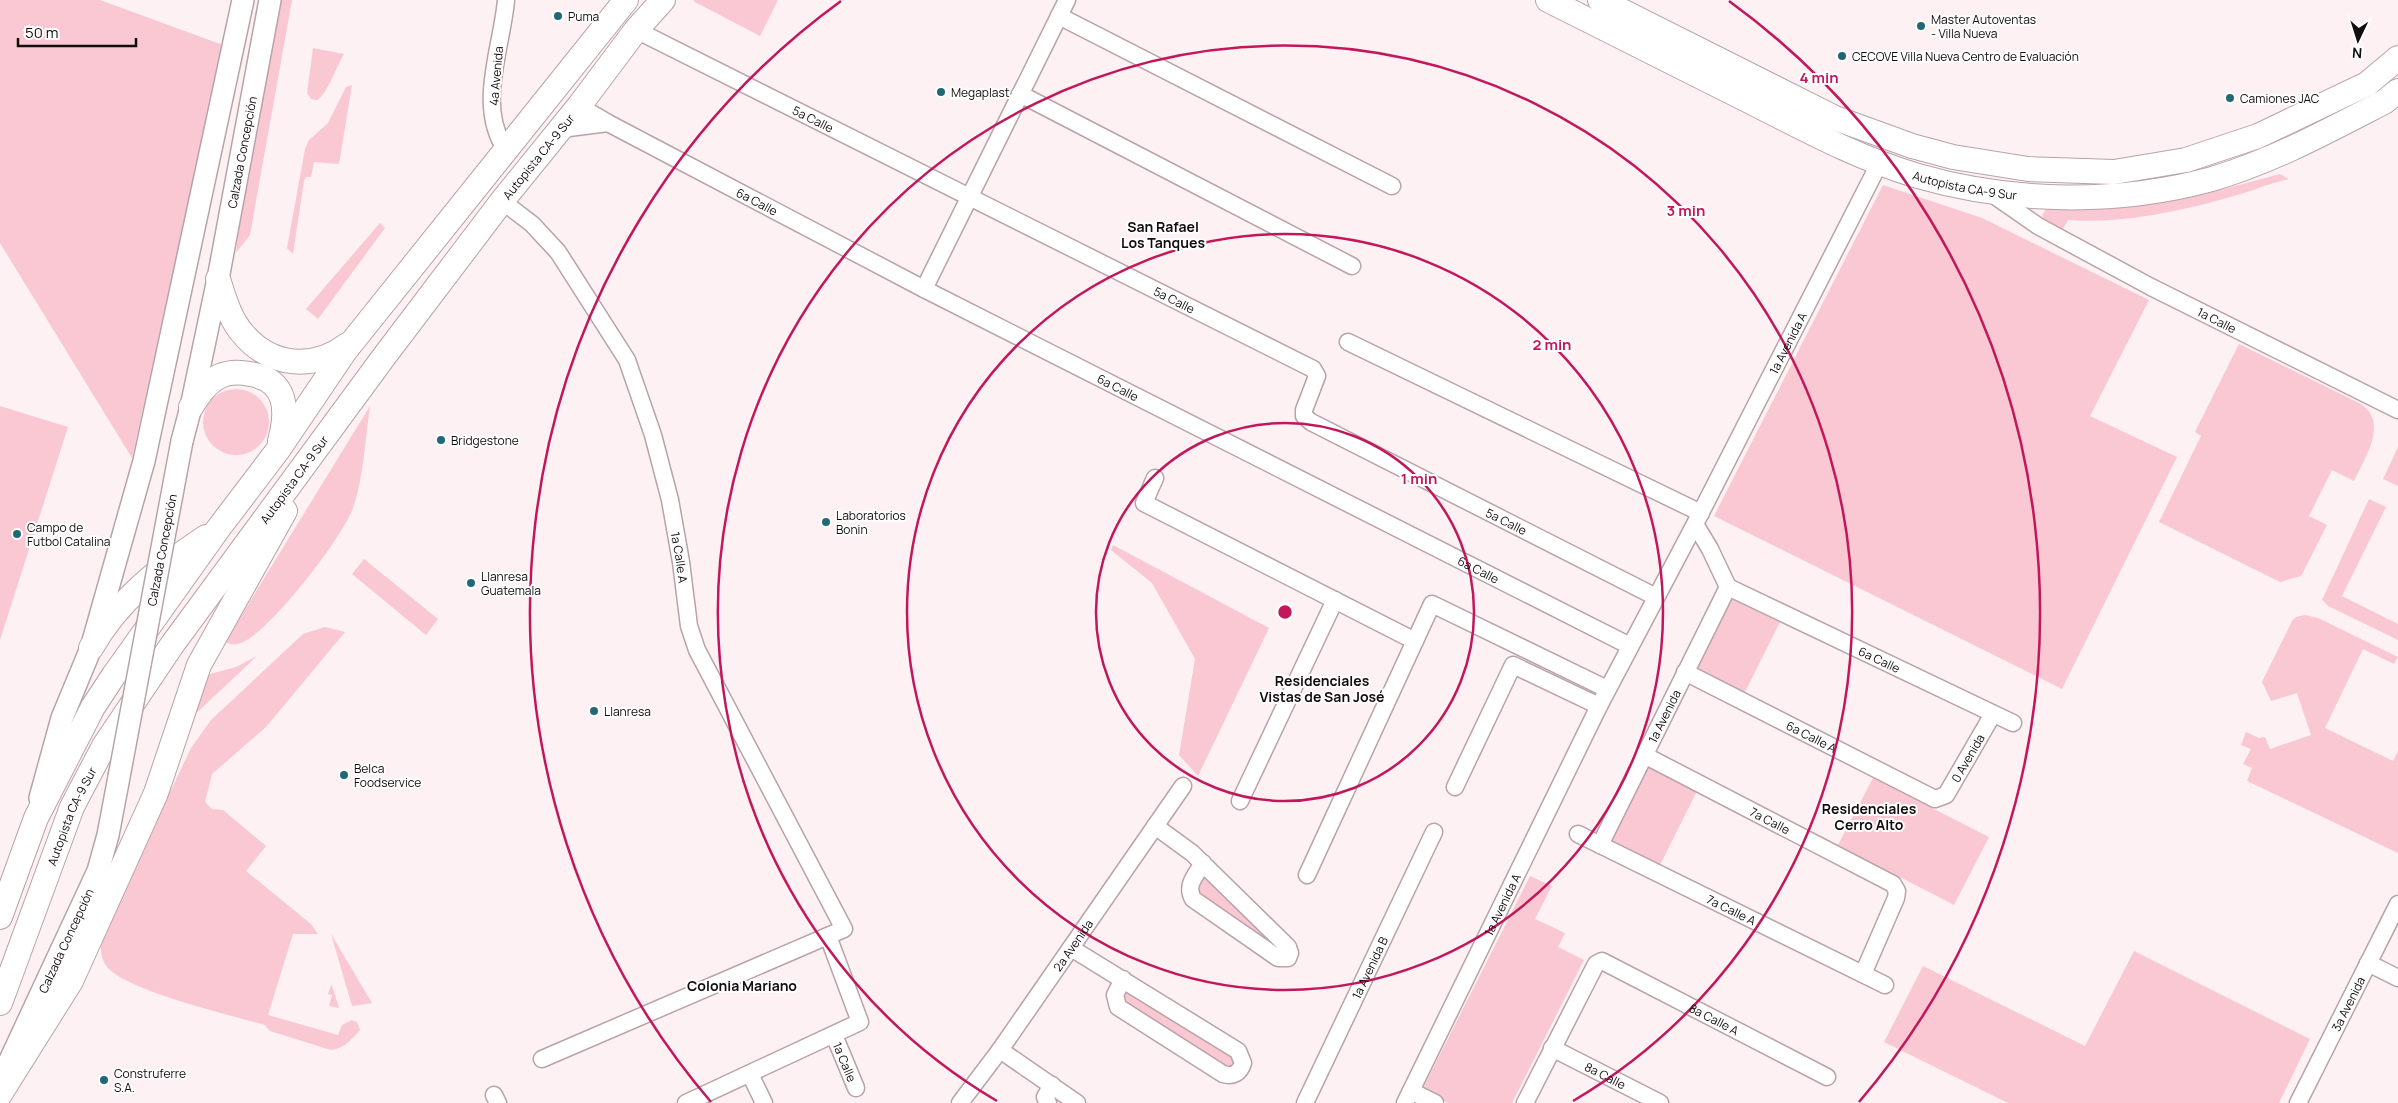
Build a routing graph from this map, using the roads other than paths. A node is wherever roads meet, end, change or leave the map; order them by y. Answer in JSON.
{"nodes":[{"id":1,"x":243,"y":0,"type":"edge"},
{"id":2,"x":270,"y":0,"type":"edge"},
{"id":3,"x":506,"y":0,"type":"edge"},
{"id":4,"x":626,"y":0,"type":"edge"},
{"id":5,"x":663,"y":0,"type":"edge"},
{"id":6,"x":1067,"y":0,"type":"edge"},
{"id":7,"x":1548,"y":0,"type":"edge"},
{"id":8,"x":1600,"y":0,"type":"edge"},
{"id":9,"x":1059,"y":16,"type":"junction"},
{"id":10,"x":636,"y":30,"type":"junction"},
{"id":11,"x":2398,"y":58,"type":"edge"},
{"id":12,"x":2398,"y":91,"type":"edge"},
{"id":13,"x":1020,"y":94,"type":"junction"},
{"id":14,"x":579,"y":106,"type":"junction"},
{"id":15,"x":608,"y":123,"type":"junction"},
{"id":16,"x":561,"y":129,"type":"junction"},
{"id":17,"x":506,"y":150,"type":"junction"},
{"id":18,"x":1880,"y":162,"type":"junction"},
{"id":19,"x":1392,"y":186,"type":"dead end"},
{"id":20,"x":1987,"y":191,"type":"junction"},
{"id":21,"x":2046,"y":196,"type":"junction"},
{"id":22,"x":969,"y":197,"type":"junction"},
{"id":23,"x":502,"y":201,"type":"junction"},
{"id":24,"x":2038,"y":226,"type":"junction"},
{"id":25,"x":1352,"y":266,"type":"dead end"},
{"id":26,"x":218,"y":280,"type":"junction"},
{"id":27,"x":924,"y":289,"type":"junction"},
{"id":28,"x":353,"y":341,"type":"junction"},
{"id":29,"x":1348,"y":342,"type":"dead end"},
{"id":30,"x":191,"y":408,"type":"junction"},
{"id":31,"x":2398,"y":410,"type":"edge"},
{"id":32,"x":334,"y":426,"type":"junction"},
{"id":33,"x":278,"y":450,"type":"junction"},
{"id":34,"x":1156,"y":478,"type":"dead end"},
{"id":35,"x":1698,"y":519,"type":"junction"},
{"id":36,"x":218,"y":529,"type":"junction"},
{"id":37,"x":1728,"y":587,"type":"junction"},
{"id":38,"x":1656,"y":597,"type":"junction"},
{"id":39,"x":1335,"y":600,"type":"junction"},
{"id":40,"x":1415,"y":641,"type":"junction"},
{"id":41,"x":1630,"y":646,"type":"junction"},
{"id":42,"x":91,"y":648,"type":"junction"},
{"id":43,"x":1685,"y":672,"type":"junction"},
{"id":44,"x":1607,"y":689,"type":"junction"},
{"id":45,"x":1599,"y":706,"type":"junction"},
{"id":46,"x":1992,"y":714,"type":"junction"},
{"id":47,"x":2013,"y":723,"type":"dead end"},
{"id":48,"x":1644,"y":755,"type":"junction"},
{"id":49,"x":1183,"y":786,"type":"dead end"},
{"id":50,"x":1455,"y":787,"type":"dead end"},
{"id":51,"x":1939,"y":799,"type":"joint"},
{"id":52,"x":1240,"y":800,"type":"dead end"},
{"id":53,"x":36,"y":818,"type":"junction"},
{"id":54,"x":1155,"y":826,"type":"junction"},
{"id":55,"x":1434,"y":832,"type":"dead end"},
{"id":56,"x":1578,"y":834,"type":"dead end"},
{"id":57,"x":1600,"y":845,"type":"junction"},
{"id":58,"x":1203,"y":863,"type":"junction"},
{"id":59,"x":1307,"y":875,"type":"dead end"},
{"id":60,"x":2398,"y":904,"type":"edge"},
{"id":61,"x":0,"y":916,"type":"edge"},
{"id":62,"x":828,"y":936,"type":"junction"},
{"id":63,"x":1071,"y":948,"type":"junction"},
{"id":64,"x":2368,"y":963,"type":"junction"},
{"id":65,"x":1863,"y":974,"type":"junction"},
{"id":66,"x":2398,"y":978,"type":"edge"},
{"id":67,"x":1123,"y":980,"type":"junction"},
{"id":68,"x":1885,"y":985,"type":"dead end"},
{"id":69,"x":0,"y":1002,"type":"edge"},
{"id":70,"x":834,"y":1035,"type":"junction"},
{"id":71,"x":1552,"y":1048,"type":"junction"},
{"id":72,"x":1000,"y":1050,"type":"junction"},
{"id":73,"x":542,"y":1058,"type":"dead end"},
{"id":74,"x":750,"y":1074,"type":"junction"},
{"id":75,"x":1828,"y":1077,"type":"dead end"},
{"id":76,"x":0,"y":1081,"type":"edge"},
{"id":77,"x":1052,"y":1085,"type":"junction"},
{"id":78,"x":856,"y":1088,"type":"dead end"},
{"id":79,"x":0,"y":1094,"type":"edge"},
{"id":80,"x":1408,"y":1097,"type":"edge"},
{"id":81,"x":686,"y":1103,"type":"edge"},
{"id":82,"x":764,"y":1103,"type":"edge"},
{"id":83,"x":960,"y":1103,"type":"edge"},
{"id":84,"x":1048,"y":1103,"type":"edge"},
{"id":85,"x":1077,"y":1103,"type":"edge"},
{"id":86,"x":1305,"y":1103,"type":"edge"},
{"id":87,"x":1436,"y":1103,"type":"edge"},
{"id":88,"x":1525,"y":1103,"type":"edge"},
{"id":89,"x":1660,"y":1103,"type":"edge"},
{"id":90,"x":2298,"y":1103,"type":"edge"}],
"edges":[{"from":1,"to":42,"type":"main road"},
{"from":2,"to":26,"type":"main road","name":"Calzada Concepción"},
{"from":3,"to":17,"type":"street","name":"4a Avenida"},
{"from":4,"to":17,"type":"highway"},
{"from":5,"to":10,"type":"highway","name":"Autopista CA-9 Sur"},
{"from":6,"to":9,"type":"street"},
{"from":7,"to":18,"type":"highway","name":"Autopista CA-9 Sur"},
{"from":8,"to":11,"type":"highway","name":"Autopista CA-9 Sur"},
{"from":9,"to":13,"type":"street"},
{"from":9,"to":19,"type":"street"},
{"from":10,"to":14,"type":"highway","name":"Autopista CA-9 Sur"},
{"from":10,"to":22,"type":"street","name":"5a Calle"},
{"from":12,"to":21,"type":"highway","name":"Autopista CA-9 Sur"},
{"from":13,"to":22,"type":"street"},
{"from":13,"to":25,"type":"street"},
{"from":14,"to":15,"type":"street","name":"6a Calle"},
{"from":14,"to":16,"type":"highway","name":"Autopista CA-9 Sur"},
{"from":15,"to":16,"type":"street"},
{"from":15,"to":27,"type":"street","name":"6a Calle"},
{"from":16,"to":23,"type":"highway","name":"Autopista CA-9 Sur"},
{"from":17,"to":28,"type":"highway"},
{"from":18,"to":20,"type":"highway","name":"Autopista CA-9 Sur"},
{"from":18,"to":35,"type":"street","name":"1a Avenida A"},
{"from":20,"to":21,"type":"highway","name":"Autopista CA-9 Sur"},
{"from":20,"to":24,"type":"street","name":"1a Calle"},
{"from":21,"to":24,"type":"street"},
{"from":22,"to":27,"type":"street"},
{"from":22,"to":38,"type":"street","name":"5a Calle"},
{"from":23,"to":32,"type":"highway","name":"Autopista CA-9 Sur"},
{"from":23,"to":62,"type":"street","name":"1a Calle A"},
{"from":24,"to":31,"type":"street","name":"1a Calle"},
{"from":26,"to":28,"type":"highway"},
{"from":26,"to":30,"type":"main road","name":"Calzada Concepción"},
{"from":27,"to":41,"type":"street","name":"6a Calle"},
{"from":28,"to":33,"type":"highway"},
{"from":29,"to":35,"type":"street"},
{"from":30,"to":33,"type":"highway"},
{"from":30,"to":76,"type":"main road","name":"Calzada Concepción","bridge":true},
{"from":32,"to":69,"type":"highway","name":"Autopista CA-9 Sur"},
{"from":32,"to":79,"type":"highway"},
{"from":33,"to":36,"type":"highway"},
{"from":34,"to":39,"type":"street"},
{"from":35,"to":37,"type":"street"},
{"from":35,"to":38,"type":"street","name":"1a Avenida A"},
{"from":36,"to":42,"type":"highway"},
{"from":36,"to":53,"type":"highway"},
{"from":37,"to":43,"type":"street","name":"1a Avenida"},
{"from":37,"to":46,"type":"street","name":"6a Calle"},
{"from":38,"to":41,"type":"street","name":"1a Avenida A"},
{"from":39,"to":40,"type":"street"},
{"from":39,"to":52,"type":"street"},
{"from":40,"to":44,"type":"street"},
{"from":40,"to":59,"type":"street"},
{"from":41,"to":44,"type":"street","name":"1a Avenida A"},
{"from":42,"to":53,"type":"main road"},
{"from":43,"to":48,"type":"street","name":"1a Avenida"},
{"from":43,"to":51,"type":"street","name":"6a Calle A"},
{"from":44,"to":45,"type":"street","name":"1a Avenida A"},
{"from":45,"to":50,"type":"street"},
{"from":45,"to":80,"type":"street","name":"1a Avenida A"},
{"from":46,"to":47,"type":"street","name":"6a Calle"},
{"from":46,"to":51,"type":"street","name":"0 Avenida"},
{"from":48,"to":57,"type":"street","name":"1a Avenida"},
{"from":48,"to":65,"type":"street","name":"7a Calle"},
{"from":49,"to":54,"type":"street","name":"2a Avenida"},
{"from":53,"to":61,"type":"highway"},
{"from":54,"to":58,"type":"street"},
{"from":54,"to":63,"type":"street","name":"2a Avenida"},
{"from":55,"to":86,"type":"street","name":"1a Avenida B"},
{"from":56,"to":57,"type":"street","name":"7a Calle A"},
{"from":57,"to":65,"type":"street","name":"7a Calle A"},
{"from":58,"to":58,"type":"street"},
{"from":60,"to":64,"type":"street","name":"3a Avenida"},
{"from":62,"to":70,"type":"street"},
{"from":62,"to":73,"type":"street"},
{"from":63,"to":67,"type":"street"},
{"from":63,"to":72,"type":"street","name":"2a Avenida"},
{"from":64,"to":66,"type":"street"},
{"from":64,"to":90,"type":"street","name":"3a Avenida"},
{"from":65,"to":68,"type":"street","name":"7a Calle A"},
{"from":67,"to":67,"type":"street"},
{"from":70,"to":74,"type":"street"},
{"from":70,"to":78,"type":"street","name":"1a Calle"},
{"from":71,"to":75,"type":"street","name":"8a Calle A"},
{"from":71,"to":88,"type":"street"},
{"from":71,"to":89,"type":"street","name":"8a Calle"},
{"from":72,"to":77,"type":"street"},
{"from":72,"to":83,"type":"street","name":"2a Avenida"},
{"from":74,"to":81,"type":"street"},
{"from":74,"to":82,"type":"street"},
{"from":77,"to":84,"type":"street"},
{"from":77,"to":85,"type":"street"},
{"from":80,"to":87,"type":"street"}]}
